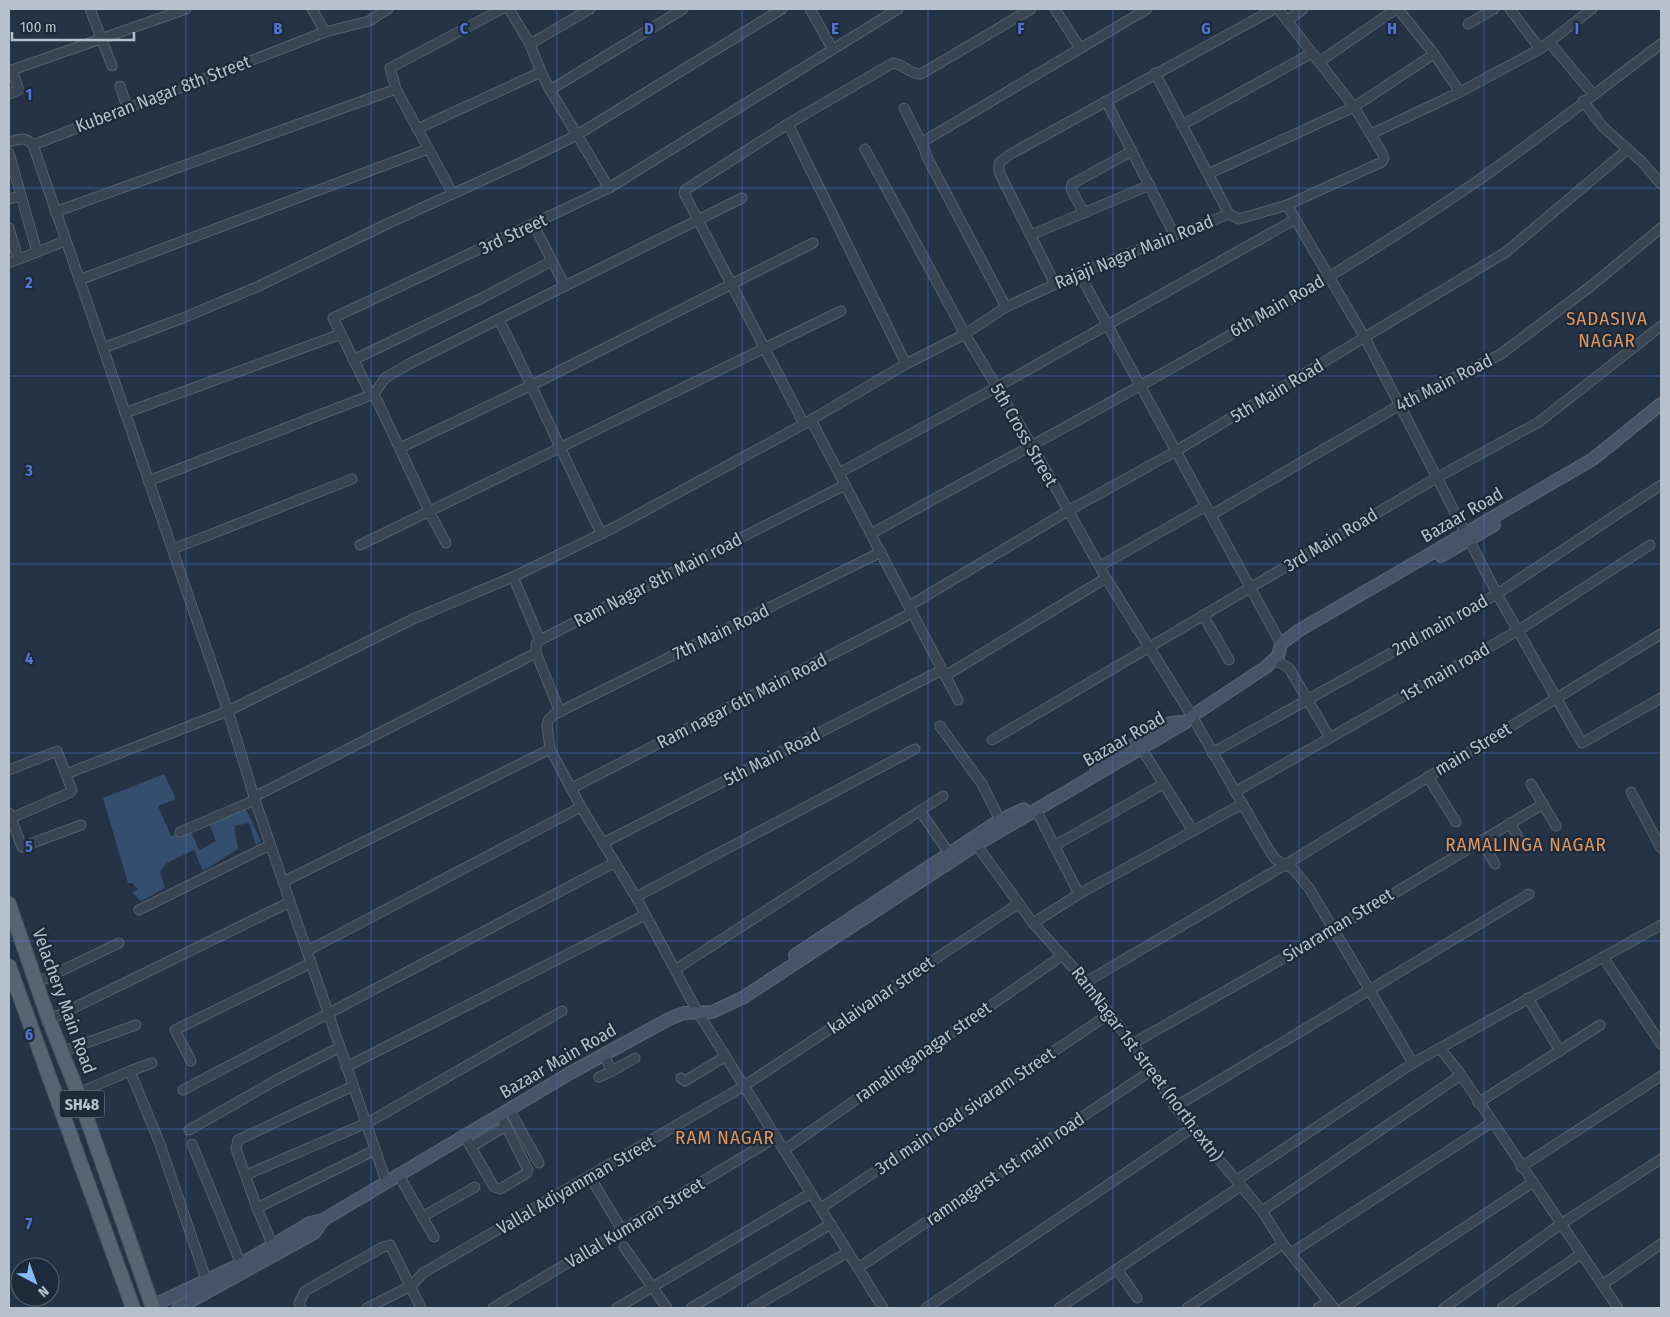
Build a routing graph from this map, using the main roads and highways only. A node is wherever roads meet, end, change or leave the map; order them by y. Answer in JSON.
{"nodes":[{"id":1,"x":1661,"y":404,"type":"edge"},
{"id":2,"x":1661,"y":413,"type":"edge"},
{"id":3,"x":1467,"y":537,"type":"junction"},
{"id":4,"x":1189,"y":719,"type":"junction"},
{"id":5,"x":974,"y":842,"type":"junction"},
{"id":6,"x":9,"y":904,"type":"edge"},
{"id":7,"x":9,"y":966,"type":"edge"},
{"id":8,"x":701,"y":1011,"type":"junction"},
{"id":9,"x":323,"y":1220,"type":"junction"},
{"id":10,"x":153,"y":1307,"type":"edge"},
{"id":11,"x":133,"y":1308,"type":"edge"},
{"id":12,"x":181,"y":1308,"type":"edge"}],
"edges":[{"from":1,"to":3,"type":"main road","name":"Bazaar Road"},
{"from":2,"to":3,"type":"main road","name":"Bazaar Road"},
{"from":3,"to":4,"type":"main road","name":"Bazaar Road"},
{"from":4,"to":5,"type":"main road","name":"Bazaar Road"},
{"from":4,"to":5,"type":"main road"},
{"from":5,"to":8,"type":"main road"},
{"from":5,"to":8,"type":"main road","name":"Bazaar Main Road"},
{"from":6,"to":10,"type":"main road","name":"Velachery Main Road","number":"SH48"},
{"from":7,"to":11,"type":"main road","number":"SH48"},
{"from":8,"to":9,"type":"main road","name":"Bazaar Main Road"},
{"from":9,"to":10,"type":"main road","name":"Bazaar Main Road"},
{"from":9,"to":12,"type":"main road"}]}
